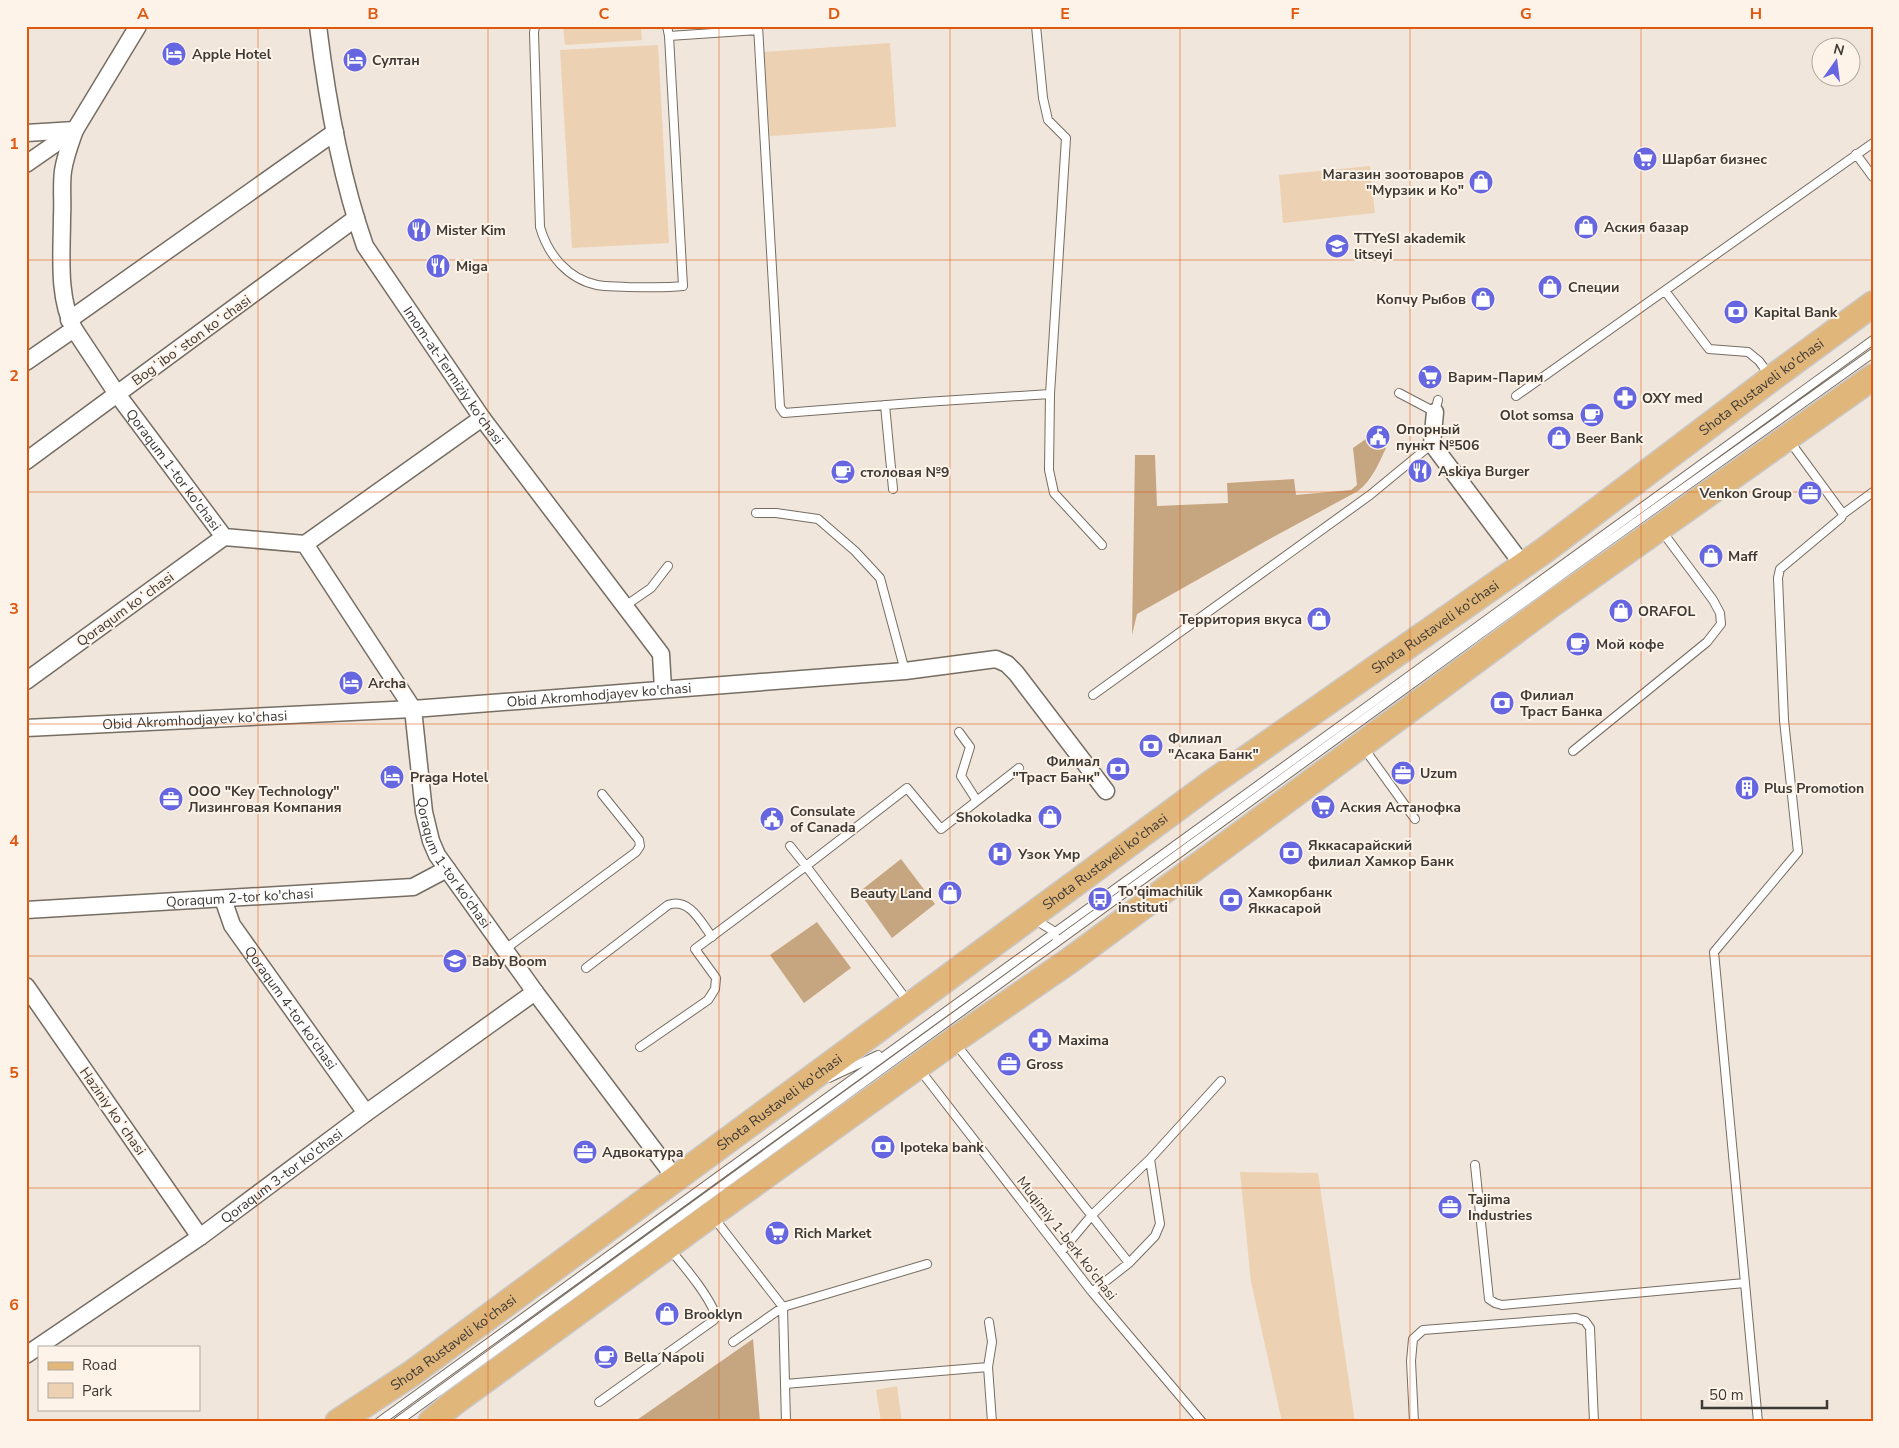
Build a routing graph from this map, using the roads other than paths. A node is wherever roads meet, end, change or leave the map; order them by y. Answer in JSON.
{"nodes":[{"id":1,"x":138,"y":26,"type":"edge"},
{"id":2,"x":318,"y":26,"type":"edge"},
{"id":3,"x":535,"y":26,"type":"edge"},
{"id":4,"x":667,"y":26,"type":"edge"},
{"id":5,"x":1036,"y":26,"type":"edge"},
{"id":6,"x":758,"y":28,"type":"edge"},
{"id":7,"x":669,"y":36,"type":"junction"},
{"id":8,"x":75,"y":130,"type":"junction"},
{"id":9,"x":335,"y":132,"type":"junction"},
{"id":10,"x":26,"y":133,"type":"edge"},
{"id":11,"x":1873,"y":143,"type":"edge"},
{"id":12,"x":1856,"y":154,"type":"junction"},
{"id":13,"x":26,"y":164,"type":"edge"},
{"id":14,"x":1873,"y":177,"type":"edge"},
{"id":15,"x":356,"y":218,"type":"junction"},
{"id":16,"x":1665,"y":291,"type":"junction"},
{"id":17,"x":1873,"y":304,"type":"edge"},
{"id":18,"x":72,"y":325,"type":"junction"},
{"id":19,"x":1873,"y":340,"type":"edge"},
{"id":20,"x":1873,"y":353,"type":"edge"},
{"id":21,"x":26,"y":362,"type":"edge"},
{"id":22,"x":1873,"y":377,"type":"edge"},
{"id":23,"x":1772,"y":378,"type":"junction"},
{"id":24,"x":1399,"y":393,"type":"dead end"},
{"id":25,"x":117,"y":394,"type":"junction"},
{"id":26,"x":1050,"y":394,"type":"junction"},
{"id":27,"x":1516,"y":396,"type":"dead end"},
{"id":28,"x":885,"y":405,"type":"junction"},
{"id":29,"x":1436,"y":406,"type":"joint"},
{"id":30,"x":482,"y":418,"type":"junction"},
{"id":31,"x":1787,"y":438,"type":"junction"},
{"id":32,"x":1432,"y":444,"type":"junction"},
{"id":33,"x":1744,"y":458,"type":"dead end"},
{"id":34,"x":26,"y":461,"type":"edge"},
{"id":35,"x":1735,"y":461,"type":"dead end"},
{"id":36,"x":1701,"y":477,"type":"junction"},
{"id":37,"x":892,"y":489,"type":"dead end"},
{"id":38,"x":1873,"y":492,"type":"edge"},
{"id":39,"x":756,"y":513,"type":"dead end"},
{"id":40,"x":1843,"y":514,"type":"junction"},
{"id":41,"x":1660,"y":528,"type":"junction"},
{"id":42,"x":224,"y":538,"type":"junction"},
{"id":43,"x":305,"y":544,"type":"junction"},
{"id":44,"x":1102,"y":545,"type":"dead end"},
{"id":45,"x":1523,"y":565,"type":"junction"},
{"id":46,"x":668,"y":566,"type":"dead end"},
{"id":47,"x":625,"y":606,"type":"junction"},
{"id":48,"x":905,"y":671,"type":"junction"},
{"id":49,"x":26,"y":681,"type":"edge"},
{"id":50,"x":663,"y":689,"type":"junction"},
{"id":51,"x":1093,"y":695,"type":"dead end"},
{"id":52,"x":412,"y":709,"type":"junction"},
{"id":53,"x":26,"y":728,"type":"edge"},
{"id":54,"x":959,"y":732,"type":"dead end"},
{"id":55,"x":1362,"y":745,"type":"junction"},
{"id":56,"x":1573,"y":751,"type":"dead end"},
{"id":57,"x":1019,"y":768,"type":"dead end"},
{"id":58,"x":1106,"y":791,"type":"dead end"},
{"id":59,"x":602,"y":794,"type":"dead end"},
{"id":60,"x":977,"y":801,"type":"junction"},
{"id":61,"x":1414,"y":820,"type":"dead end"},
{"id":62,"x":790,"y":846,"type":"dead end"},
{"id":63,"x":806,"y":866,"type":"junction"},
{"id":64,"x":447,"y":869,"type":"junction"},
{"id":65,"x":222,"y":899,"type":"junction"},
{"id":66,"x":26,"y":910,"type":"edge"},
{"id":67,"x":1030,"y":917,"type":"junction"},
{"id":68,"x":1055,"y":932,"type":"junction"},
{"id":69,"x":712,"y":937,"type":"junction"},
{"id":70,"x":1053,"y":945,"type":"junction"},
{"id":71,"x":504,"y":950,"type":"junction"},
{"id":72,"x":586,"y":968,"type":"dead end"},
{"id":73,"x":26,"y":986,"type":"edge"},
{"id":74,"x":535,"y":992,"type":"junction"},
{"id":75,"x":912,"y":1006,"type":"junction"},
{"id":76,"x":953,"y":1041,"type":"junction"},
{"id":77,"x":640,"y":1047,"type":"dead end"},
{"id":78,"x":896,"y":1047,"type":"junction"},
{"id":79,"x":917,"y":1066,"type":"junction"},
{"id":80,"x":1220,"y":1081,"type":"dead end"},
{"id":81,"x":788,"y":1098,"type":"junction"},
{"id":82,"x":366,"y":1113,"type":"junction"},
{"id":83,"x":1150,"y":1159,"type":"junction"},
{"id":84,"x":1475,"y":1165,"type":"dead end"},
{"id":85,"x":676,"y":1179,"type":"junction"},
{"id":86,"x":712,"y":1214,"type":"junction"},
{"id":87,"x":1092,"y":1215,"type":"junction"},
{"id":88,"x":200,"y":1237,"type":"junction"},
{"id":89,"x":667,"y":1247,"type":"junction"},
{"id":90,"x":1061,"y":1252,"type":"junction"},
{"id":91,"x":1129,"y":1263,"type":"junction"},
{"id":92,"x":927,"y":1264,"type":"dead end"},
{"id":93,"x":1745,"y":1283,"type":"junction"},
{"id":94,"x":1092,"y":1292,"type":"junction"},
{"id":95,"x":783,"y":1308,"type":"junction"},
{"id":96,"x":989,"y":1322,"type":"dead end"},
{"id":97,"x":733,"y":1342,"type":"dead end"},
{"id":98,"x":39,"y":1346,"type":"edge"},
{"id":99,"x":38,"y":1347,"type":"edge"},
{"id":100,"x":26,"y":1355,"type":"edge"},
{"id":101,"x":988,"y":1367,"type":"junction"},
{"id":102,"x":785,"y":1384,"type":"junction"},
{"id":103,"x":600,"y":1402,"type":"dead end"},
{"id":104,"x":338,"y":1422,"type":"edge"},
{"id":105,"x":379,"y":1422,"type":"edge"},
{"id":106,"x":397,"y":1422,"type":"edge"},
{"id":107,"x":431,"y":1422,"type":"edge"},
{"id":108,"x":786,"y":1422,"type":"edge"},
{"id":109,"x":992,"y":1422,"type":"edge"},
{"id":110,"x":1202,"y":1422,"type":"edge"},
{"id":111,"x":1414,"y":1422,"type":"edge"},
{"id":112,"x":1594,"y":1422,"type":"edge"},
{"id":113,"x":1758,"y":1422,"type":"edge"}],
"edges":[{"from":1,"to":8,"type":"street"},
{"from":2,"to":9,"type":"street","name":"Imom-at-Termiziy ko'chasi"},
{"from":3,"to":7,"type":"lane"},
{"from":4,"to":7,"type":"lane"},
{"from":5,"to":26,"type":"lane"},
{"from":6,"to":7,"type":"lane"},
{"from":6,"to":28,"type":"lane"},
{"from":8,"to":10,"type":"street"},
{"from":8,"to":13,"type":"street"},
{"from":8,"to":18,"type":"street","name":"Qoraqum 1-tor ko'chasi"},
{"from":9,"to":15,"type":"street","name":"Imom-at-Termiziy ko'chasi"},
{"from":9,"to":18,"type":"street"},
{"from":11,"to":12,"type":"lane"},
{"from":12,"to":14,"type":"lane"},
{"from":12,"to":16,"type":"lane"},
{"from":15,"to":25,"type":"street","name":"Bogʻiboʻston koʻchasi"},
{"from":15,"to":30,"type":"street","name":"Imom-at-Termiziy ko'chasi"},
{"from":16,"to":23,"type":"lane"},
{"from":16,"to":27,"type":"lane"},
{"from":17,"to":23,"type":"main road","name":"Shota Rustaveli ko'chasi"},
{"from":18,"to":21,"type":"street"},
{"from":18,"to":25,"type":"street","name":"Qoraqum 1-tor ko'chasi"},
{"from":19,"to":68,"type":"lane"},
{"from":20,"to":36,"type":"lane"},
{"from":22,"to":31,"type":"main road"},
{"from":23,"to":45,"type":"main road","name":"Shota Rustaveli ko'chasi"},
{"from":24,"to":29,"type":"lane"},
{"from":25,"to":34,"type":"street","name":"Bogʻiboʻston koʻchasi"},
{"from":25,"to":42,"type":"street","name":"Qoraqum 1-tor ko'chasi"},
{"from":26,"to":28,"type":"lane"},
{"from":26,"to":44,"type":"lane"},
{"from":28,"to":37,"type":"lane"},
{"from":29,"to":32,"type":"street"},
{"from":30,"to":43,"type":"street"},
{"from":30,"to":47,"type":"street","name":"Imom-at-Termiziy ko'chasi"},
{"from":31,"to":33,"type":"lane"},
{"from":31,"to":40,"type":"lane"},
{"from":31,"to":41,"type":"main road"},
{"from":32,"to":45,"type":"street"},
{"from":32,"to":51,"type":"lane"},
{"from":35,"to":36,"type":"lane"},
{"from":36,"to":70,"type":"lane"},
{"from":38,"to":40,"type":"lane"},
{"from":39,"to":48,"type":"lane"},
{"from":40,"to":93,"type":"lane"},
{"from":41,"to":55,"type":"main road"},
{"from":41,"to":56,"type":"lane"},
{"from":42,"to":43,"type":"street","name":"Qoraqum 1-tor ko'chasi"},
{"from":42,"to":49,"type":"street","name":"Qoraqum koʻchasi"},
{"from":43,"to":52,"type":"street","name":"Qoraqum 1-tor ko'chasi"},
{"from":45,"to":67,"type":"main road","name":"Shota Rustaveli ko'chasi"},
{"from":46,"to":47,"type":"lane"},
{"from":47,"to":50,"type":"street","name":"Imom-at-Termiziy ko'chasi"},
{"from":48,"to":50,"type":"street","name":"Obid Akromhodjayev ko'chasi"},
{"from":48,"to":58,"type":"street","name":"Obid Akromhodjayev ko'chasi"},
{"from":50,"to":52,"type":"street","name":"Obid Akromhodjayev ko'chasi"},
{"from":52,"to":53,"type":"street","name":"Obid Akromhodjayev ko'chasi"},
{"from":52,"to":64,"type":"street","name":"Qoraqum 1-tor ko'chasi"},
{"from":54,"to":60,"type":"lane"},
{"from":55,"to":61,"type":"lane"},
{"from":55,"to":76,"type":"main road"},
{"from":57,"to":60,"type":"lane"},
{"from":59,"to":71,"type":"lane"},
{"from":60,"to":63,"type":"lane"},
{"from":62,"to":63,"type":"lane"},
{"from":63,"to":69,"type":"lane"},
{"from":63,"to":75,"type":"lane"},
{"from":64,"to":65,"type":"street","name":"Qoraqum 2-tor ko'chasi"},
{"from":64,"to":71,"type":"street","name":"Qoraqum 1-tor ko'chasi"},
{"from":65,"to":66,"type":"street","name":"Qoraqum 2-tor ko'chasi"},
{"from":65,"to":82,"type":"street","name":"Qoraqum 4-tor ko'chasi"},
{"from":67,"to":68,"type":"lane"},
{"from":67,"to":75,"type":"main road","name":"Shota Rustaveli ko'chasi"},
{"from":68,"to":70,"type":"lane"},
{"from":68,"to":78,"type":"lane"},
{"from":69,"to":72,"type":"lane"},
{"from":69,"to":77,"type":"lane"},
{"from":70,"to":106,"type":"lane"},
{"from":71,"to":74,"type":"street","name":"Qoraqum 1-tor ko'chasi"},
{"from":73,"to":88,"type":"street","name":"Haziniy koʻchasi"},
{"from":74,"to":82,"type":"street","name":"Qoraqum 3-tor ko'chasi"},
{"from":74,"to":85,"type":"street","name":"Qoraqum 1-tor ko'chasi"},
{"from":75,"to":81,"type":"main road","name":"Shota Rustaveli ko'chasi"},
{"from":76,"to":79,"type":"main road"},
{"from":76,"to":87,"type":"lane"},
{"from":78,"to":81,"type":"lane"},
{"from":78,"to":105,"type":"lane"},
{"from":79,"to":86,"type":"main road"},
{"from":79,"to":90,"type":"lane","name":"Muqimiy 1-berk ko'chasi"},
{"from":80,"to":83,"type":"lane"},
{"from":81,"to":85,"type":"main road","name":"Shota Rustaveli ko'chasi"},
{"from":82,"to":88,"type":"street","name":"Qoraqum 3-tor ko'chasi"},
{"from":83,"to":87,"type":"lane"},
{"from":83,"to":91,"type":"lane"},
{"from":84,"to":93,"type":"lane"},
{"from":85,"to":104,"type":"main road","name":"Shota Rustaveli ko'chasi"},
{"from":86,"to":89,"type":"main road"},
{"from":86,"to":95,"type":"lane"},
{"from":87,"to":90,"type":"lane"},
{"from":87,"to":91,"type":"lane"},
{"from":88,"to":98,"type":"street","name":"Qoraqum 3-tor ko'chasi"},
{"from":89,"to":103,"type":"lane"},
{"from":89,"to":107,"type":"main road"},
{"from":90,"to":94,"type":"lane","name":"Muqimiy 1-berk ko'chasi"},
{"from":91,"to":94,"type":"lane"},
{"from":92,"to":95,"type":"lane"},
{"from":93,"to":113,"type":"lane"},
{"from":94,"to":110,"type":"lane","name":"Muqimiy 1-berk ko'chasi"},
{"from":95,"to":97,"type":"lane"},
{"from":95,"to":102,"type":"lane"},
{"from":96,"to":101,"type":"lane"},
{"from":99,"to":100,"type":"street","name":"Qoraqum 3-tor ko'chasi"},
{"from":101,"to":102,"type":"lane"},
{"from":101,"to":109,"type":"lane"},
{"from":102,"to":108,"type":"lane"},
{"from":111,"to":112,"type":"lane"}]}
